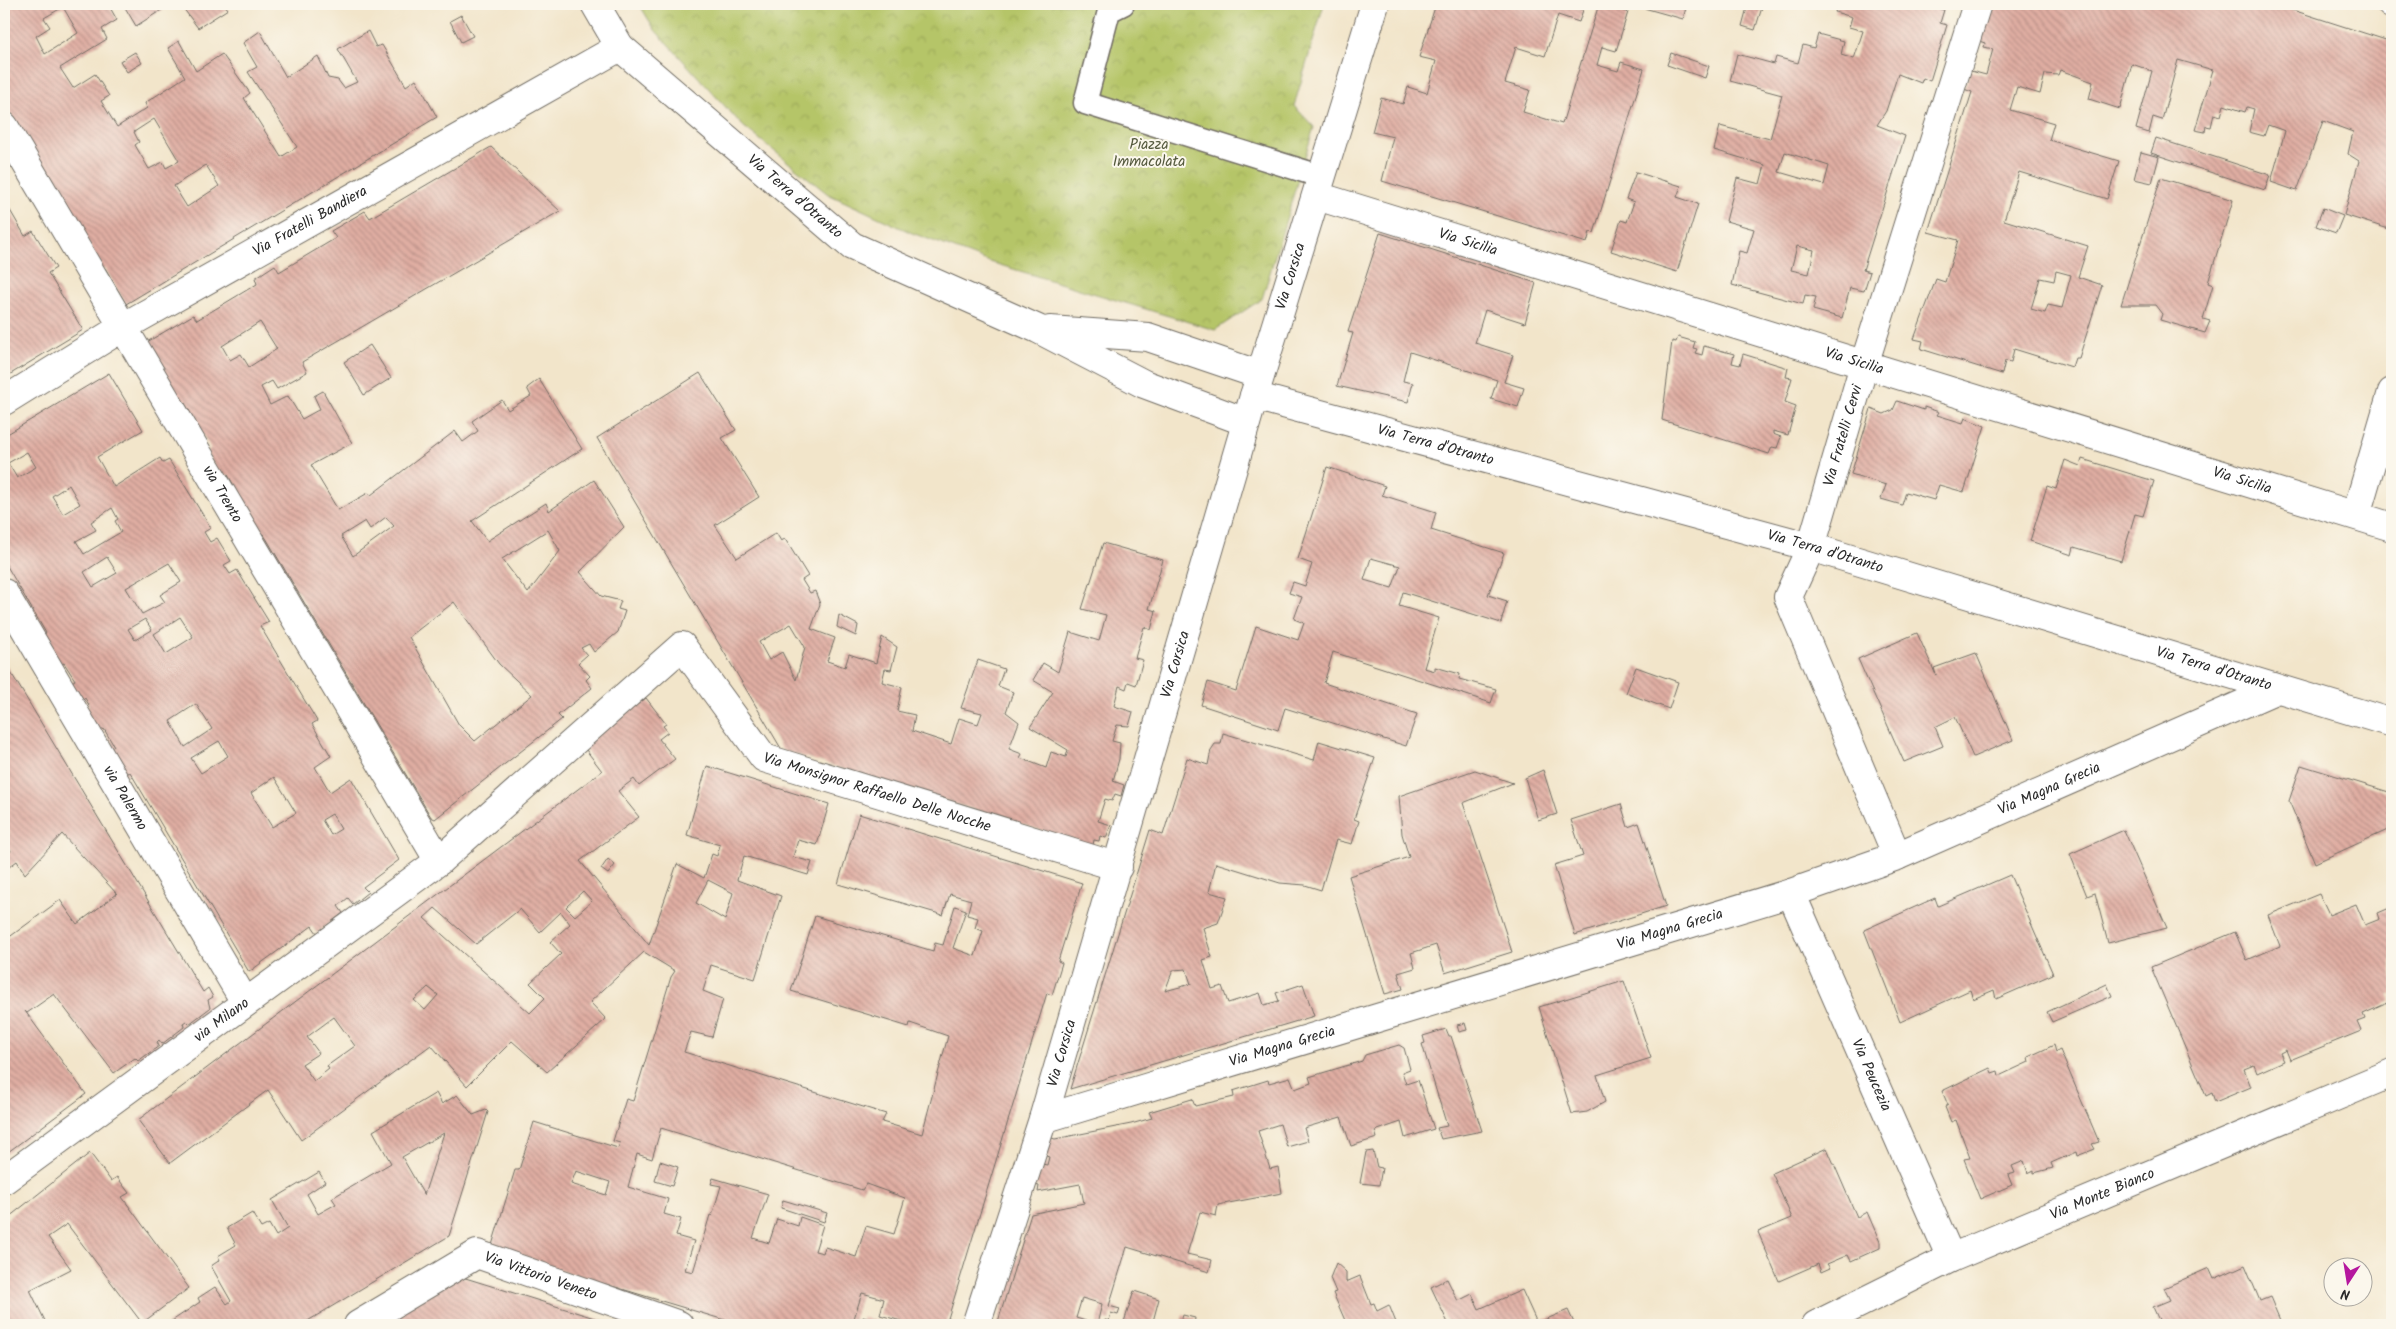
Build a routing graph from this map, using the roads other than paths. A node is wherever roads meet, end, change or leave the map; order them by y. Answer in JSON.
{"nodes":[{"id":1,"x":595,"y":4,"type":"edge"},
{"id":2,"x":1123,"y":4,"type":"edge"},
{"id":3,"x":1375,"y":4,"type":"edge"},
{"id":4,"x":1977,"y":4,"type":"edge"},
{"id":5,"x":620,"y":47,"type":"junction"},
{"id":6,"x":4,"y":126,"type":"edge"},
{"id":7,"x":1320,"y":186,"type":"junction"},
{"id":8,"x":123,"y":327,"type":"junction"},
{"id":9,"x":1038,"y":329,"type":"junction"},
{"id":10,"x":1864,"y":365,"type":"junction"},
{"id":11,"x":1257,"y":386,"type":"junction"},
{"id":12,"x":2392,"y":392,"type":"edge"},
{"id":13,"x":4,"y":401,"type":"edge"},
{"id":14,"x":1246,"y":422,"type":"junction"},
{"id":15,"x":2356,"y":516,"type":"junction"},
{"id":16,"x":2392,"y":527,"type":"edge"},
{"id":17,"x":1811,"y":548,"type":"junction"},
{"id":18,"x":4,"y":593,"type":"edge"},
{"id":19,"x":2277,"y":689,"type":"junction"},
{"id":20,"x":2392,"y":723,"type":"edge"},
{"id":21,"x":1897,"y":856,"type":"junction"},
{"id":22,"x":439,"y":861,"type":"junction"},
{"id":23,"x":1118,"y":867,"type":"junction"},
{"id":24,"x":1791,"y":893,"type":"junction"},
{"id":25,"x":245,"y":1002,"type":"junction"},
{"id":26,"x":2392,"y":1073,"type":"edge"},
{"id":27,"x":1043,"y":1119,"type":"junction"},
{"id":28,"x":4,"y":1180,"type":"edge"},
{"id":29,"x":1951,"y":1258,"type":"junction"},
{"id":30,"x":358,"y":1325,"type":"edge"},
{"id":31,"x":679,"y":1325,"type":"edge"},
{"id":32,"x":976,"y":1325,"type":"edge"},
{"id":33,"x":1816,"y":1325,"type":"edge"}],
"edges":[{"from":1,"to":5,"type":"street","name":"Via Terra d'Otranto"},
{"from":2,"to":7,"type":"lane"},
{"from":3,"to":7,"type":"street","name":"Via Corsica"},
{"from":4,"to":10,"type":"street","name":"Via Fratelli Cervi"},
{"from":5,"to":8,"type":"street","name":"Via Fratelli Bandiera"},
{"from":5,"to":9,"type":"street","name":"Via Terra d'Otranto"},
{"from":6,"to":8,"type":"street","name":"via Trento"},
{"from":7,"to":10,"type":"street","name":"Via Sicilia"},
{"from":7,"to":11,"type":"street","name":"Via Corsica"},
{"from":8,"to":13,"type":"street","name":"Via Fratelli Bandiera"},
{"from":8,"to":22,"type":"street","name":"via Trento"},
{"from":9,"to":11,"type":"street","name":"Via Terra d'Otranto"},
{"from":9,"to":14,"type":"street","name":"Via Terra d'Otranto"},
{"from":10,"to":15,"type":"street","name":"Via Sicilia"},
{"from":10,"to":17,"type":"street","name":"Via Fratelli Cervi"},
{"from":11,"to":14,"type":"street","name":"Via Corsica"},
{"from":11,"to":17,"type":"street","name":"Via Terra d'Otranto"},
{"from":12,"to":15,"type":"street"},
{"from":14,"to":23,"type":"street","name":"Via Corsica"},
{"from":15,"to":16,"type":"street","name":"Via Sicilia"},
{"from":17,"to":19,"type":"street","name":"Via Terra d'Otranto"},
{"from":17,"to":21,"type":"street","name":"Via Fratelli Cervi"},
{"from":18,"to":25,"type":"street","name":"via Palermo"},
{"from":19,"to":20,"type":"street","name":"Via Terra d'Otranto"},
{"from":19,"to":21,"type":"street","name":"Via Magna Grecia"},
{"from":21,"to":24,"type":"street","name":"Via Magna Grecia"},
{"from":22,"to":23,"type":"street","name":"Via Monsignor Raffaello Delle Nocche"},
{"from":22,"to":25,"type":"street","name":"via Milano"},
{"from":23,"to":27,"type":"street","name":"Via Corsica"},
{"from":24,"to":27,"type":"street","name":"Via Magna Grecia"},
{"from":24,"to":29,"type":"street","name":"Via Peucezia"},
{"from":25,"to":28,"type":"street","name":"via Milano"},
{"from":26,"to":29,"type":"street","name":"Via Monte Bianco"},
{"from":27,"to":32,"type":"street","name":"Via Corsica"},
{"from":29,"to":33,"type":"street","name":"Via Monte Bianco"},
{"from":30,"to":31,"type":"street","name":"Via Vittorio Veneto"}]}
